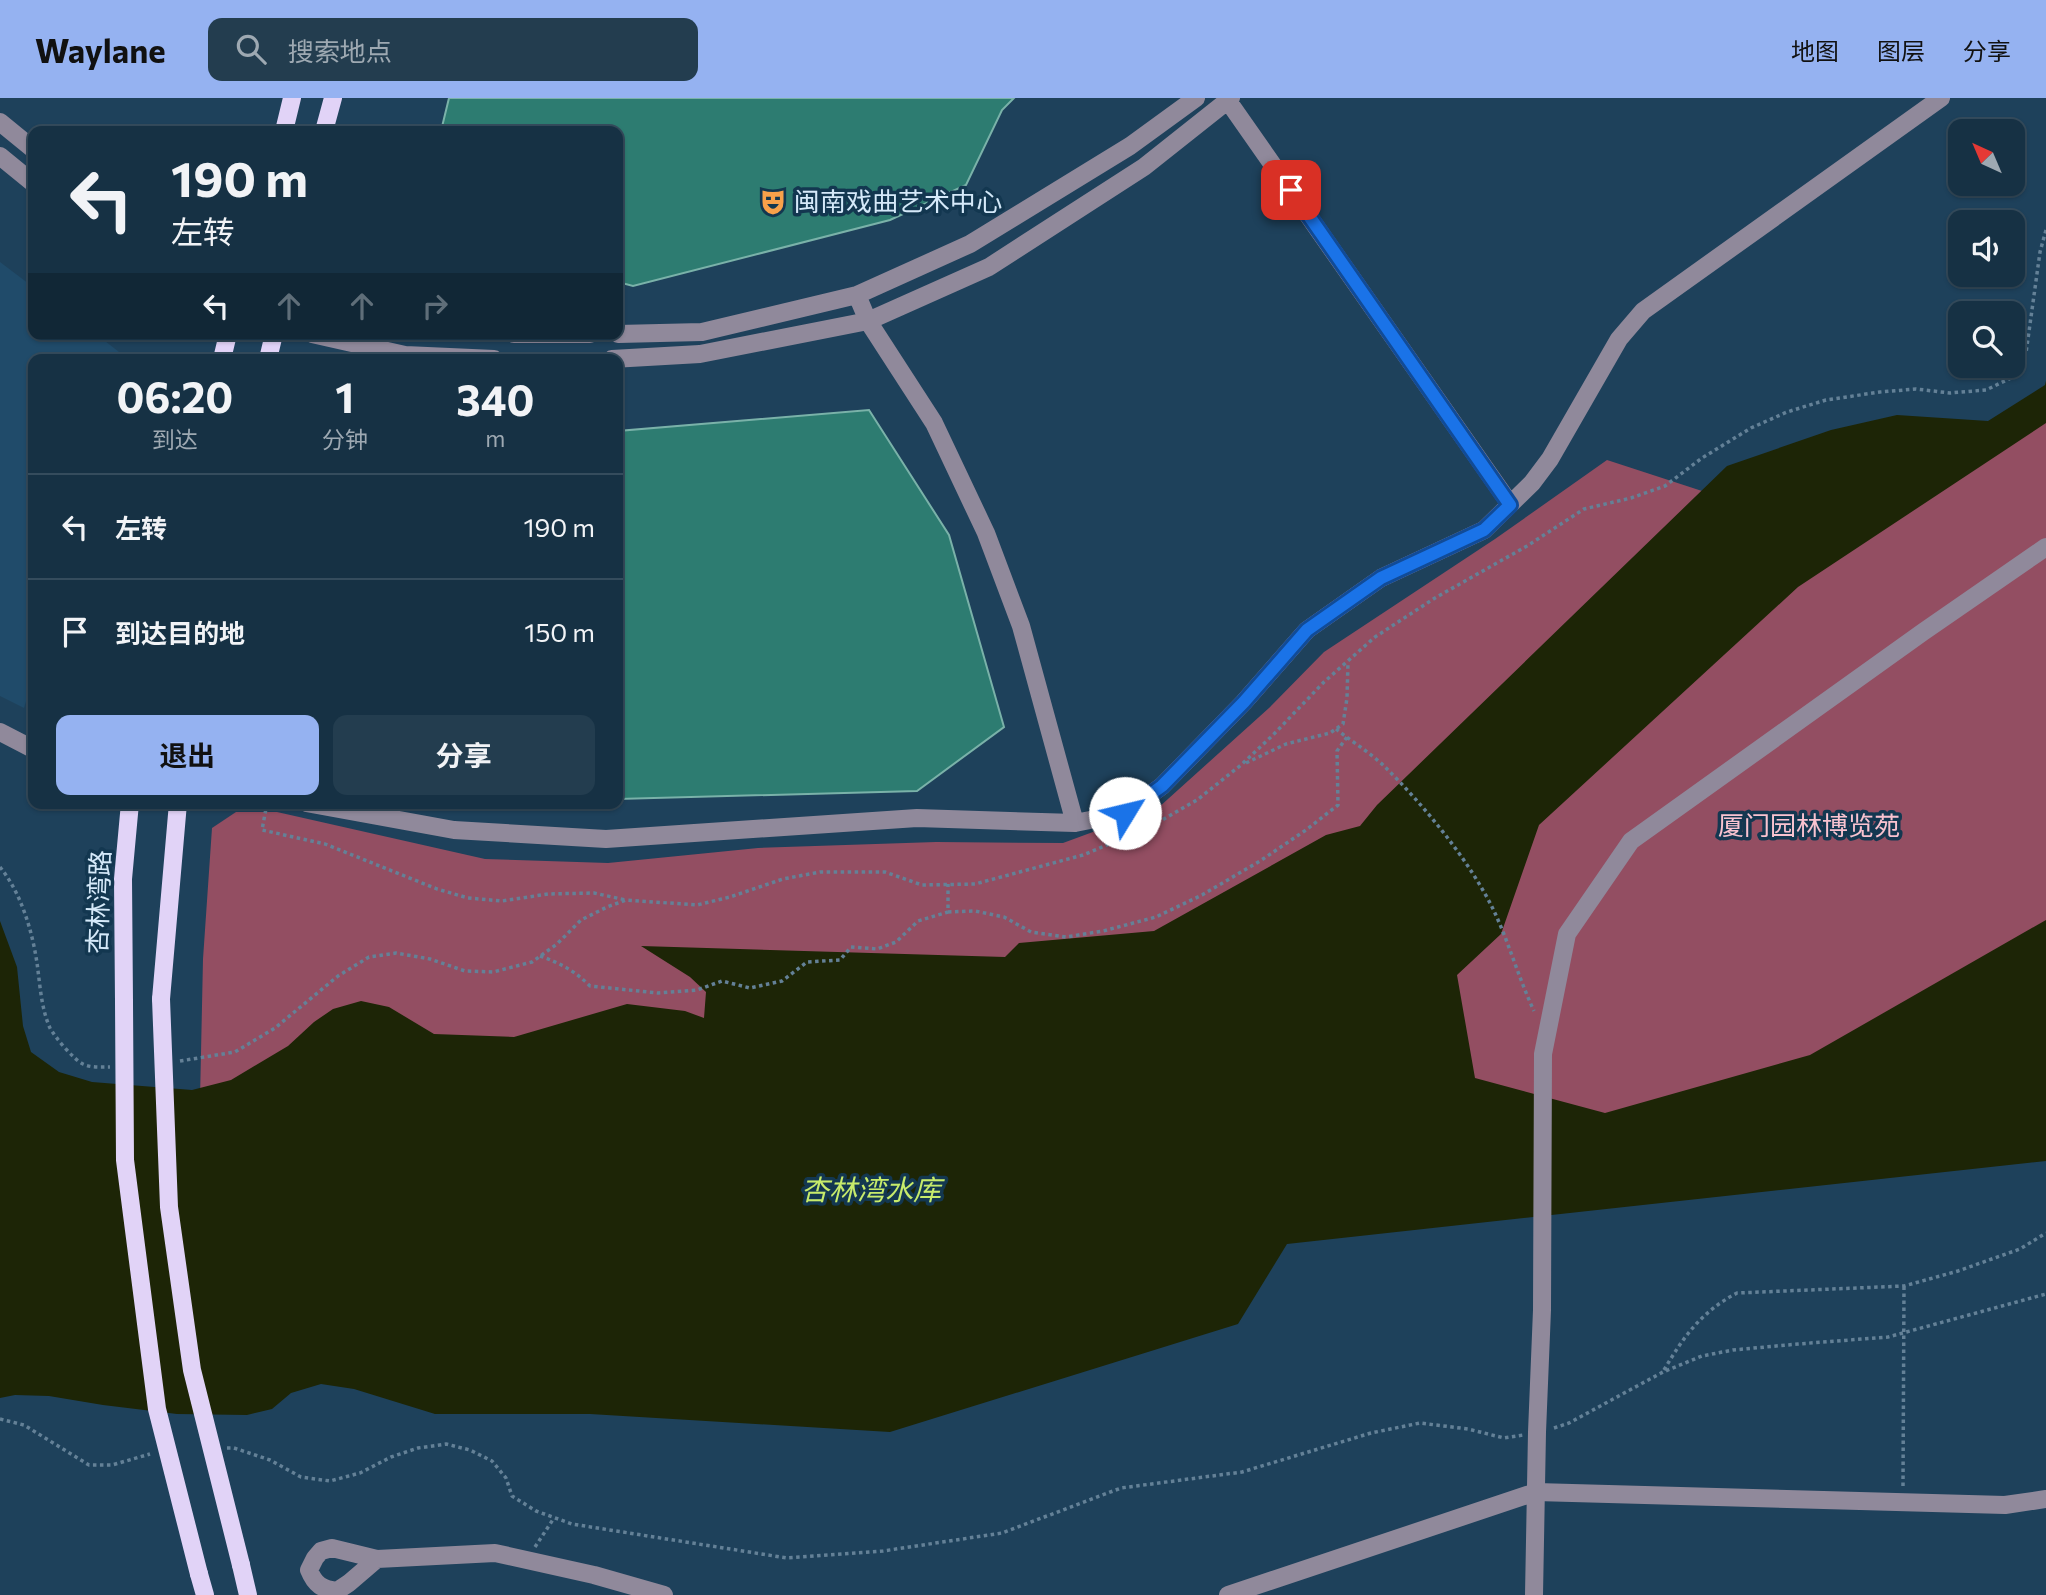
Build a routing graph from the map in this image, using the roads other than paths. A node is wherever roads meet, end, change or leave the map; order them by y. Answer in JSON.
{"nodes":[{"id":1,"x":292,"y":98,"type":"edge"},
{"id":2,"x":333,"y":98,"type":"edge"},
{"id":3,"x":1196,"y":98,"type":"edge"},
{"id":4,"x":1941,"y":98,"type":"edge"},
{"id":5,"x":1228,"y":99,"type":"edge"},
{"id":6,"x":0,"y":122,"type":"edge"},
{"id":7,"x":285,"y":126,"type":"edge"},
{"id":8,"x":325,"y":126,"type":"edge"},
{"id":9,"x":28,"y":145,"type":"edge"},
{"id":10,"x":0,"y":156,"type":"edge"},
{"id":11,"x":28,"y":179,"type":"edge"},
{"id":12,"x":857,"y":295,"type":"junction"},
{"id":13,"x":868,"y":321,"type":"junction"},
{"id":14,"x":623,"y":334,"type":"edge"},
{"id":15,"x":339,"y":340,"type":"edge"},
{"id":16,"x":401,"y":354,"type":"edge"},
{"id":17,"x":623,"y":358,"type":"edge"},
{"id":18,"x":1510,"y":505,"type":"junction"},
{"id":19,"x":2046,"y":547,"type":"edge"},
{"id":20,"x":0,"y":732,"type":"edge"},
{"id":21,"x":28,"y":746,"type":"edge"},
{"id":22,"x":129,"y":809,"type":"edge"},
{"id":23,"x":178,"y":809,"type":"edge"},
{"id":24,"x":339,"y":809,"type":"edge"},
{"id":25,"x":1075,"y":823,"type":"junction"},
{"id":26,"x":1536,"y":1492,"type":"junction"},
{"id":27,"x":2046,"y":1499,"type":"edge"},
{"id":28,"x":377,"y":1559,"type":"dead end"},
{"id":29,"x":205,"y":1595,"type":"edge"},
{"id":30,"x":248,"y":1595,"type":"edge"},
{"id":31,"x":664,"y":1595,"type":"edge"},
{"id":32,"x":1228,"y":1595,"type":"edge"},
{"id":33,"x":1534,"y":1595,"type":"edge"}],
"edges":[{"from":1,"to":7,"type":"main road"},
{"from":2,"to":8,"type":"main road"},
{"from":3,"to":12,"type":"street"},
{"from":4,"to":18,"type":"street"},
{"from":5,"to":13,"type":"street"},
{"from":5,"to":18,"type":"street"},
{"from":6,"to":9,"type":"street"},
{"from":10,"to":11,"type":"street"},
{"from":12,"to":13,"type":"street"},
{"from":12,"to":14,"type":"street"},
{"from":13,"to":17,"type":"street"},
{"from":13,"to":25,"type":"street"},
{"from":15,"to":16,"type":"street"},
{"from":18,"to":25,"type":"street"},
{"from":19,"to":26,"type":"street"},
{"from":20,"to":21,"type":"street"},
{"from":22,"to":29,"type":"main road","name":"杏林湾路","bridge":true},
{"from":23,"to":30,"type":"main road","bridge":true},
{"from":24,"to":25,"type":"street"},
{"from":26,"to":27,"type":"street"},
{"from":26,"to":32,"type":"street"},
{"from":26,"to":33,"type":"street"},
{"from":28,"to":31,"type":"street"}]}
